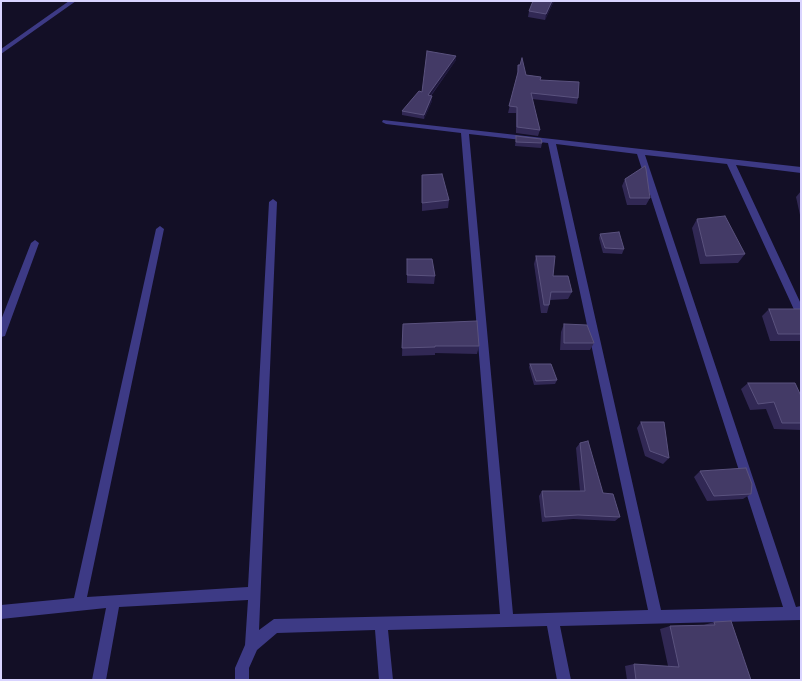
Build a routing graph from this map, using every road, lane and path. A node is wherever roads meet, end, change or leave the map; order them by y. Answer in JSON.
{"nodes":[{"id":1,"x":73,"y":1,"type":"edge"},
{"id":2,"x":1,"y":52,"type":"edge"},
{"id":3,"x":386,"y":122,"type":"dead end"},
{"id":4,"x":465,"y":131,"type":"junction"},
{"id":5,"x":551,"y":141,"type":"junction"},
{"id":6,"x":640,"y":151,"type":"junction"},
{"id":7,"x":730,"y":161,"type":"junction"},
{"id":8,"x":801,"y":170,"type":"edge"},
{"id":9,"x":273,"y":202,"type":"dead end"},
{"id":10,"x":160,"y":229,"type":"dead end"},
{"id":11,"x":35,"y":243,"type":"dead end"},
{"id":12,"x":801,"y":314,"type":"edge"},
{"id":13,"x":1,"y":333,"type":"edge"},
{"id":14,"x":254,"y":593,"type":"junction"},
{"id":15,"x":114,"y":600,"type":"junction"},
{"id":16,"x":79,"y":604,"type":"junction"},
{"id":17,"x":1,"y":612,"type":"edge"},
{"id":18,"x":797,"y":614,"type":"edge"},
{"id":19,"x":724,"y":615,"type":"junction"},
{"id":20,"x":656,"y":617,"type":"junction"},
{"id":21,"x":552,"y":619,"type":"junction"},
{"id":22,"x":507,"y":620,"type":"junction"},
{"id":23,"x":381,"y":623,"type":"junction"},
{"id":24,"x":729,"y":629,"type":"edge"},
{"id":25,"x":252,"y":645,"type":"junction"},
{"id":26,"x":99,"y":680,"type":"edge"},
{"id":27,"x":242,"y":680,"type":"edge"},
{"id":28,"x":386,"y":680,"type":"edge"},
{"id":29,"x":564,"y":680,"type":"edge"}],
"edges":[{"from":1,"to":2,"type":"street"},
{"from":3,"to":4,"type":"street"},
{"from":4,"to":5,"type":"street"},
{"from":4,"to":22,"type":"street"},
{"from":5,"to":6,"type":"street"},
{"from":5,"to":20,"type":"street"},
{"from":6,"to":7,"type":"street"},
{"from":6,"to":18,"type":"street"},
{"from":7,"to":8,"type":"street"},
{"from":7,"to":12,"type":"street"},
{"from":9,"to":14,"type":"street"},
{"from":10,"to":16,"type":"street"},
{"from":11,"to":13,"type":"street"},
{"from":14,"to":15,"type":"street"},
{"from":14,"to":25,"type":"street"},
{"from":15,"to":16,"type":"street"},
{"from":15,"to":26,"type":"street"},
{"from":16,"to":17,"type":"street"},
{"from":18,"to":19,"type":"street"},
{"from":19,"to":20,"type":"street"},
{"from":19,"to":24,"type":"street"},
{"from":20,"to":21,"type":"street"},
{"from":21,"to":22,"type":"street"},
{"from":21,"to":29,"type":"street"},
{"from":22,"to":23,"type":"street"},
{"from":23,"to":25,"type":"street"},
{"from":23,"to":28,"type":"street"},
{"from":25,"to":27,"type":"street"}]}
